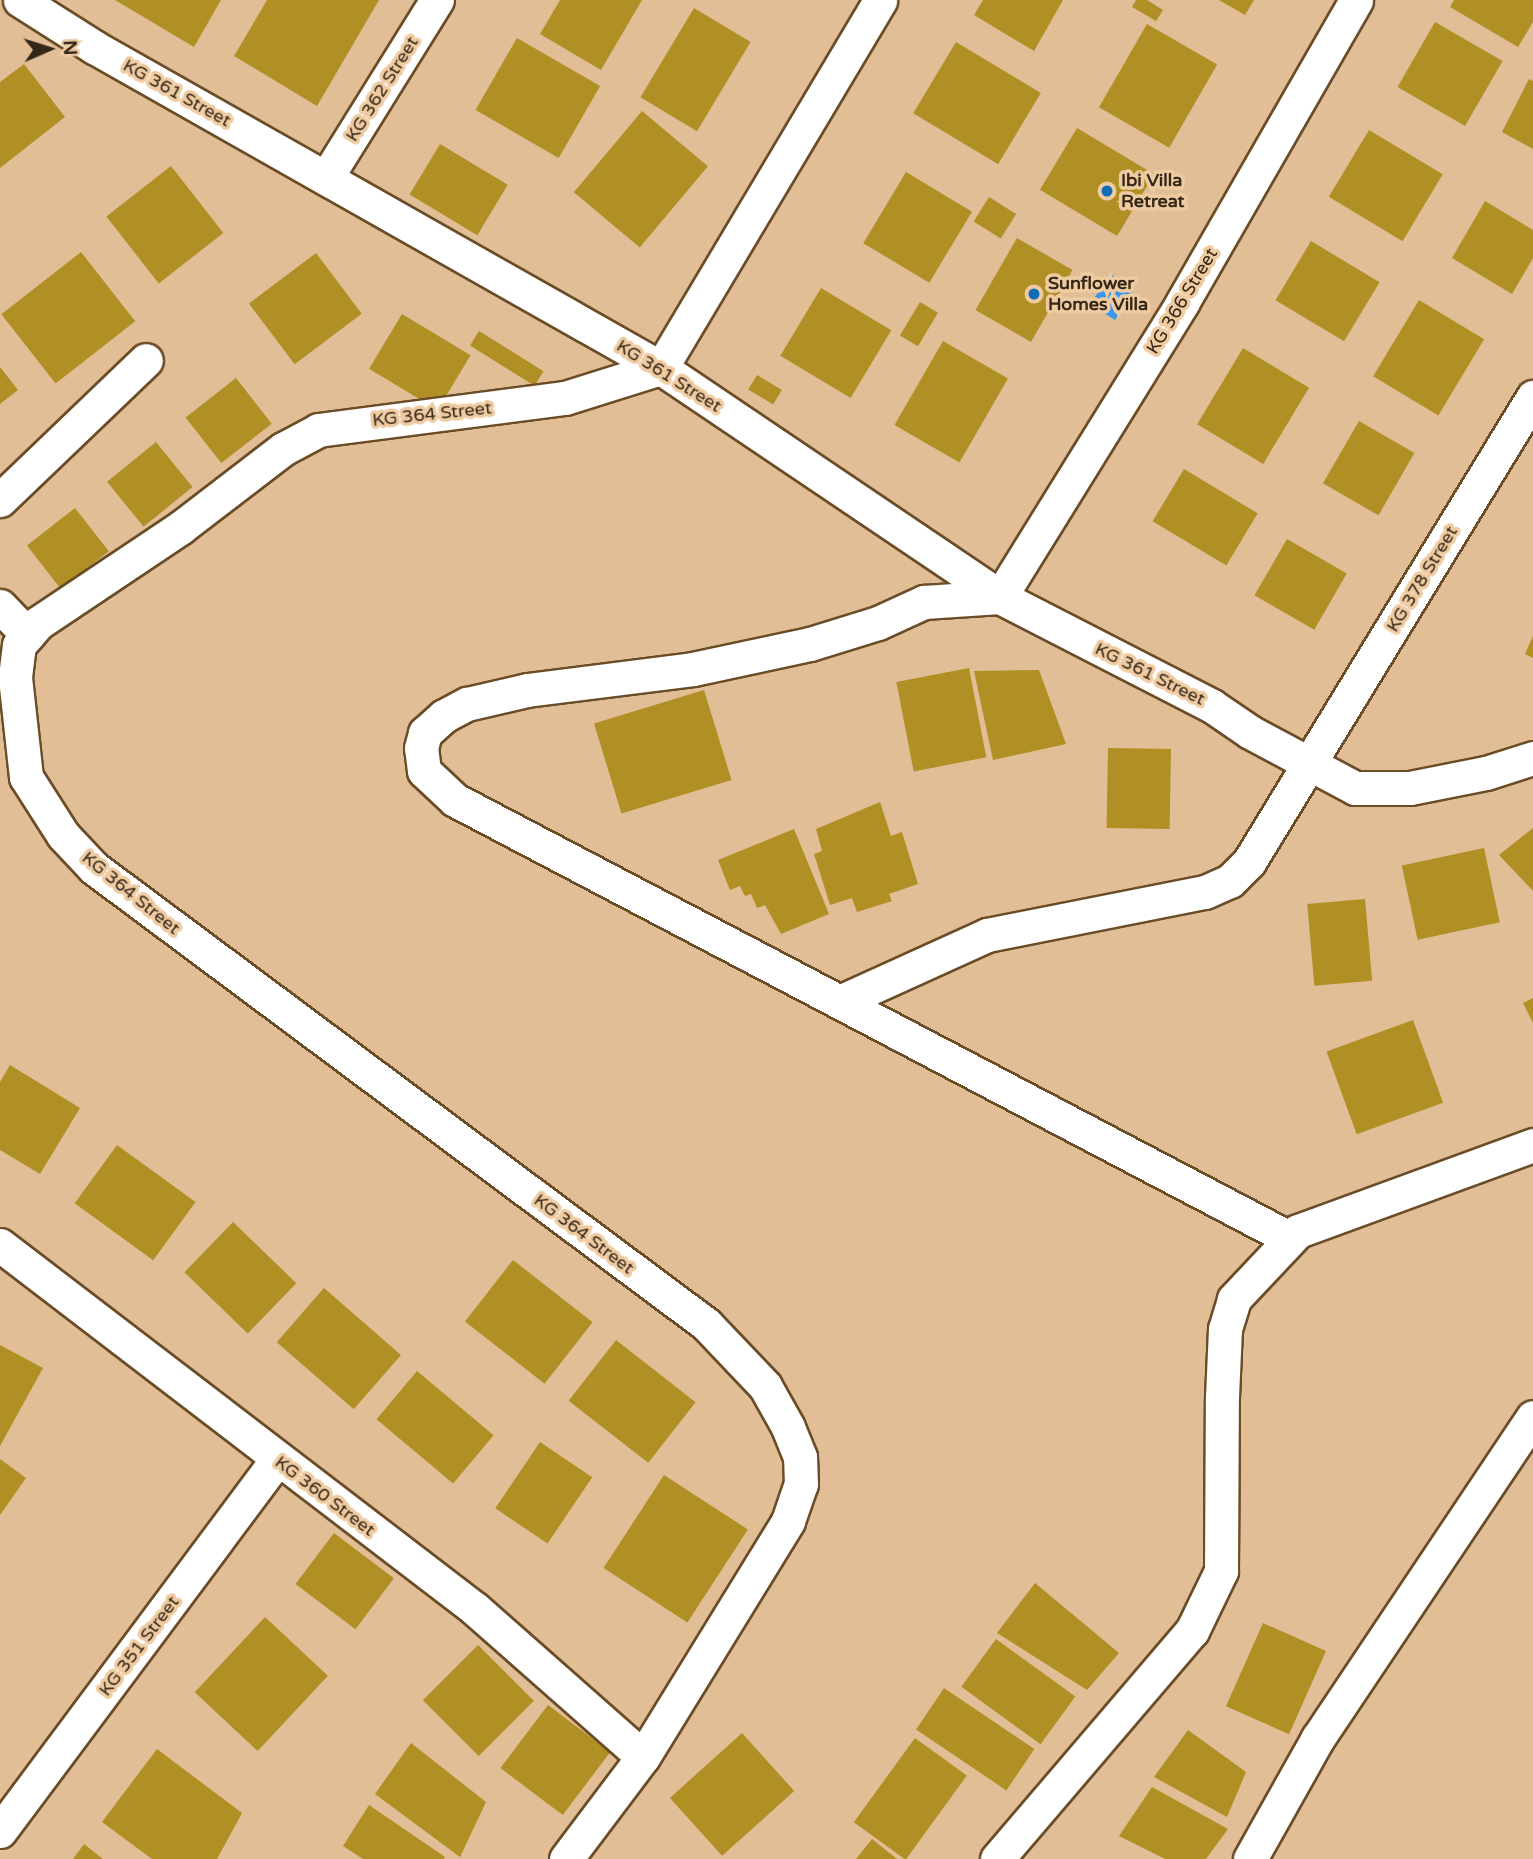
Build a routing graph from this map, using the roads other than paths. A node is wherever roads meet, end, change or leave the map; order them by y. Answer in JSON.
{"nodes":[{"id":1,"x":20,"y":0,"type":"edge"},
{"id":2,"x":437,"y":0,"type":"edge"},
{"id":3,"x":880,"y":0,"type":"edge"},
{"id":4,"x":1356,"y":0,"type":"edge"},
{"id":5,"x":326,"y":178,"type":"junction"},
{"id":6,"x":146,"y":360,"type":"dead end"},
{"id":7,"x":661,"y":368,"type":"junction"},
{"id":8,"x":1533,"y":397,"type":"edge"},
{"id":9,"x":0,"y":500,"type":"edge"},
{"id":10,"x":1000,"y":597,"type":"junction"},
{"id":11,"x":0,"y":606,"type":"edge"},
{"id":12,"x":28,"y":635,"type":"junction"},
{"id":13,"x":1533,"y":758,"type":"edge"},
{"id":14,"x":1311,"y":761,"type":"junction"},
{"id":15,"x":844,"y":1000,"type":"junction"},
{"id":16,"x":1533,"y":1145,"type":"edge"},
{"id":17,"x":1289,"y":1238,"type":"junction"},
{"id":18,"x":0,"y":1245,"type":"edge"},
{"id":19,"x":1533,"y":1417,"type":"edge"},
{"id":20,"x":277,"y":1460,"type":"junction"},
{"id":21,"x":643,"y":1757,"type":"junction"},
{"id":22,"x":0,"y":1831,"type":"edge"},
{"id":23,"x":566,"y":1859,"type":"edge"},
{"id":24,"x":997,"y":1859,"type":"edge"},
{"id":25,"x":1250,"y":1859,"type":"edge"}],
"edges":[{"from":1,"to":5,"type":"street","name":"KG 361 Street"},
{"from":2,"to":5,"type":"street","name":"KG 362 Street"},
{"from":3,"to":7,"type":"street"},
{"from":4,"to":10,"type":"street","name":"KG 366 Street"},
{"from":5,"to":7,"type":"street","name":"KG 361 Street"},
{"from":6,"to":9,"type":"street"},
{"from":7,"to":10,"type":"street","name":"KG 361 Street"},
{"from":7,"to":12,"type":"street","name":"KG 364 Street"},
{"from":8,"to":14,"type":"street","name":"KG 378 Street"},
{"from":10,"to":14,"type":"street","name":"KG 361 Street"},
{"from":10,"to":15,"type":"street"},
{"from":11,"to":12,"type":"street"},
{"from":12,"to":21,"type":"street","name":"KG 364 Street"},
{"from":13,"to":14,"type":"street","name":"KG 361 Street"},
{"from":14,"to":15,"type":"street","name":"KG 378 Street"},
{"from":15,"to":17,"type":"street"},
{"from":16,"to":17,"type":"street"},
{"from":17,"to":24,"type":"street"},
{"from":18,"to":20,"type":"street","name":"KG 360 Street"},
{"from":19,"to":25,"type":"street"},
{"from":20,"to":21,"type":"street","name":"KG 360 Street"},
{"from":20,"to":22,"type":"street","name":"KG 351 Street"},
{"from":21,"to":23,"type":"street","name":"KG 364 Street"}]}
